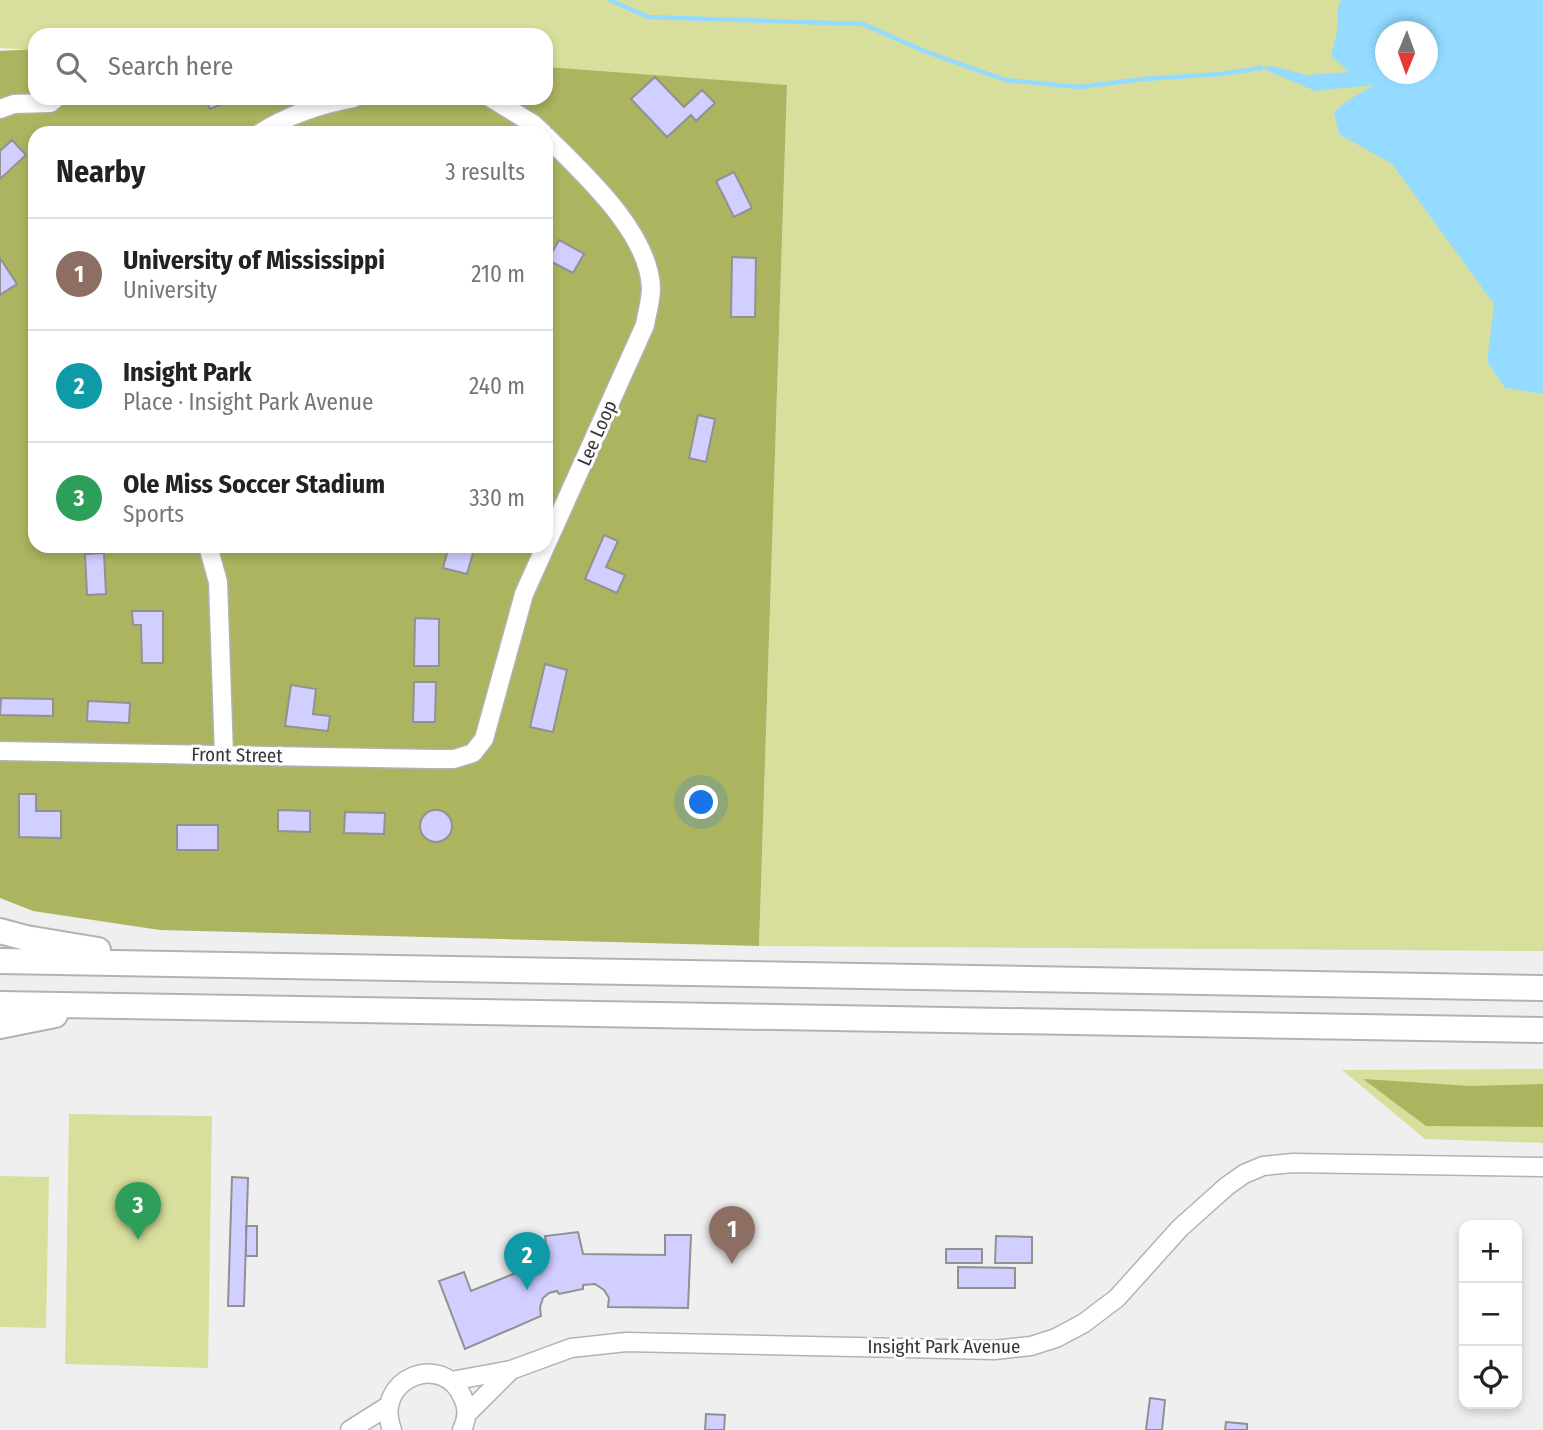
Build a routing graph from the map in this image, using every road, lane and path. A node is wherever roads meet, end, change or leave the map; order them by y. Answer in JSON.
{"nodes":[{"id":1,"x":28,"y":104,"type":"edge"},
{"id":2,"x":327,"y":105,"type":"edge"},
{"id":3,"x":502,"y":105,"type":"edge"},
{"id":4,"x":0,"y":109,"type":"edge"},
{"id":5,"x":271,"y":126,"type":"edge"},
{"id":6,"x":535,"y":126,"type":"edge"},
{"id":7,"x":553,"y":144,"type":"edge"},
{"id":8,"x":553,"y":530,"type":"edge"},
{"id":9,"x":210,"y":553,"type":"edge"},
{"id":10,"x":542,"y":553,"type":"edge"},
{"id":11,"x":0,"y":751,"type":"edge"},
{"id":12,"x":474,"y":753,"type":"joint"},
{"id":13,"x":224,"y":755,"type":"junction"},
{"id":14,"x":0,"y":931,"type":"edge"},
{"id":15,"x":0,"y":961,"type":"edge"},
{"id":16,"x":196,"y":964,"type":"junction"},
{"id":17,"x":1543,"y":989,"type":"edge"},
{"id":18,"x":0,"y":1004,"type":"edge"},
{"id":19,"x":100,"y":1006,"type":"junction"},
{"id":20,"x":0,"y":1026,"type":"edge"},
{"id":21,"x":1543,"y":1030,"type":"edge"},
{"id":22,"x":1543,"y":1167,"type":"edge"},
{"id":23,"x":511,"y":1370,"type":"junction"},
{"id":24,"x":451,"y":1381,"type":"junction"},
{"id":25,"x":388,"y":1406,"type":"junction"},
{"id":26,"x":465,"y":1422,"type":"edge"},
{"id":27,"x":350,"y":1430,"type":"edge"},
{"id":28,"x":391,"y":1430,"type":"edge"}],
"edges":[{"from":1,"to":4,"type":"street"},
{"from":2,"to":5,"type":"street"},
{"from":3,"to":6,"type":"street","name":"Lee Loop"},
{"from":7,"to":8,"type":"street","name":"Lee Loop"},
{"from":9,"to":13,"type":"street"},
{"from":10,"to":12,"type":"street","name":"Lee Loop"},
{"from":11,"to":13,"type":"street","name":"Front Street"},
{"from":12,"to":13,"type":"street","name":"Front Street"},
{"from":14,"to":16,"type":"highway"},
{"from":15,"to":16,"type":"highway"},
{"from":16,"to":17,"type":"highway"},
{"from":18,"to":19,"type":"highway"},
{"from":19,"to":20,"type":"highway"},
{"from":19,"to":21,"type":"highway"},
{"from":22,"to":23,"type":"street","name":"Insight Park Avenue"},
{"from":23,"to":24,"type":"street","name":"Insight Park Avenue"},
{"from":23,"to":26,"type":"street"},
{"from":24,"to":25,"type":"street"},
{"from":24,"to":26,"type":"street"},
{"from":25,"to":27,"type":"street"},
{"from":25,"to":28,"type":"street"}]}
